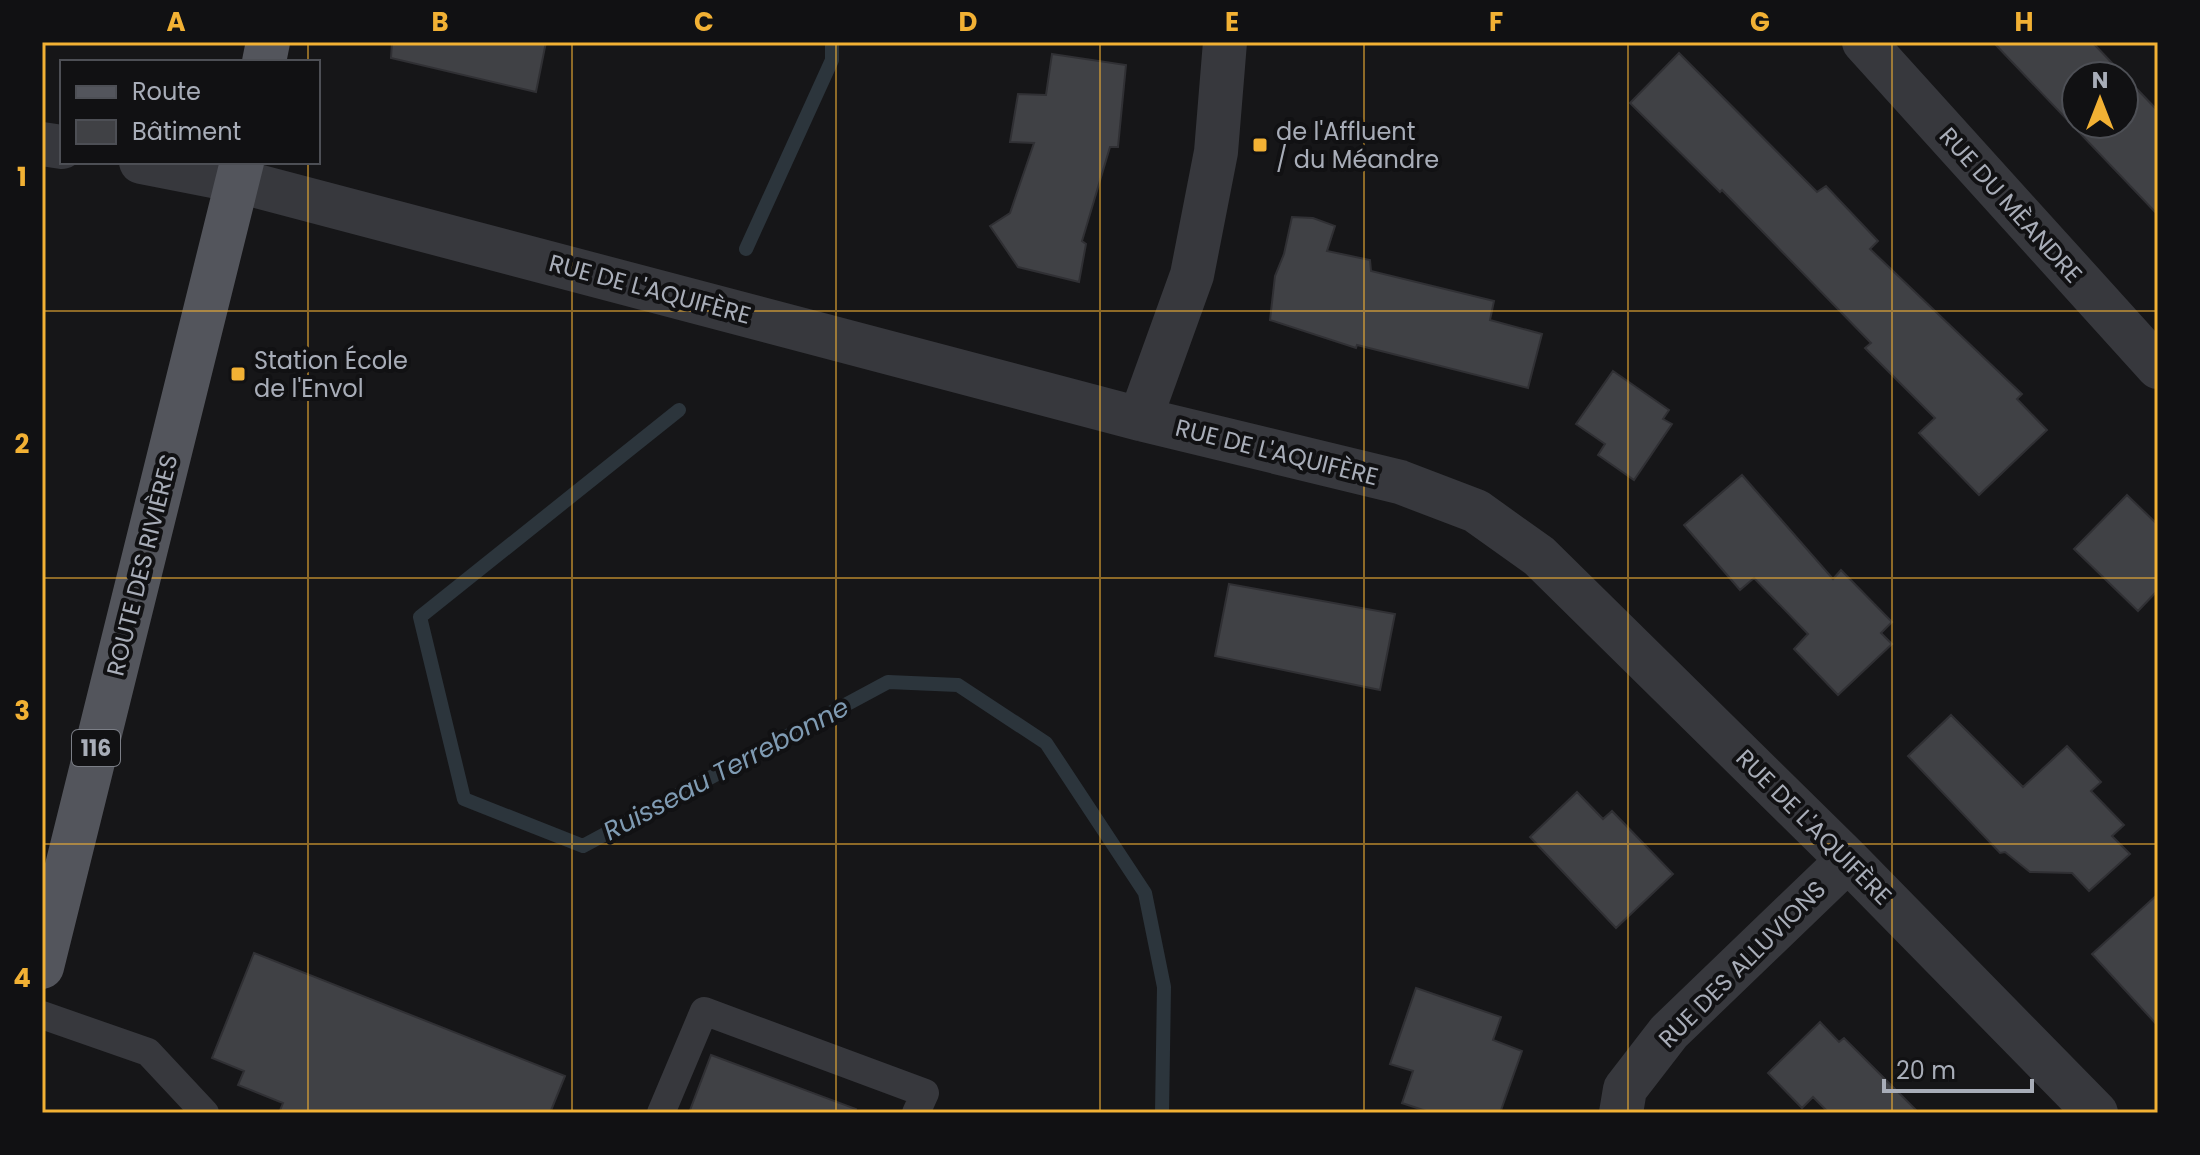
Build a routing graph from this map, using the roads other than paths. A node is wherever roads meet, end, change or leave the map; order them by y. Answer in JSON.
{"nodes":[{"id":1,"x":1225,"y":42,"type":"edge"},
{"id":2,"x":1864,"y":42,"type":"edge"},
{"id":3,"x":161,"y":164,"type":"edge"},
{"id":4,"x":240,"y":172,"type":"edge"},
{"id":5,"x":2158,"y":367,"type":"edge"},
{"id":6,"x":1140,"y":419,"type":"junction"},
{"id":7,"x":1848,"y":860,"type":"junction"},
{"id":8,"x":42,"y":967,"type":"edge"},
{"id":9,"x":42,"y":1015,"type":"edge"},
{"id":10,"x":205,"y":1113,"type":"edge"},
{"id":11,"x":661,"y":1113,"type":"edge"},
{"id":12,"x":916,"y":1113,"type":"edge"},
{"id":13,"x":1621,"y":1113,"type":"edge"},
{"id":14,"x":2096,"y":1113,"type":"edge"}],
"edges":[{"from":1,"to":6,"type":"street"},
{"from":2,"to":5,"type":"street","name":"RUE DU MÈANDRE"},
{"from":3,"to":4,"type":"street","name":"RUE DE L'AQUIFÈRE"},
{"from":4,"to":6,"type":"street","name":"RUE DE L'AQUIFÈRE"},
{"from":4,"to":8,"type":"main road","name":"ROUTE DES RIVIÈRES","number":"116"},
{"from":6,"to":7,"type":"street","name":"RUE DE L'AQUIFÈRE"},
{"from":7,"to":13,"type":"street","name":"RUE DES ALLUVIONS"},
{"from":7,"to":14,"type":"street","name":"RUE DE L'AQUIFÈRE"},
{"from":9,"to":10,"type":"lane"},
{"from":11,"to":12,"type":"lane"}]}
